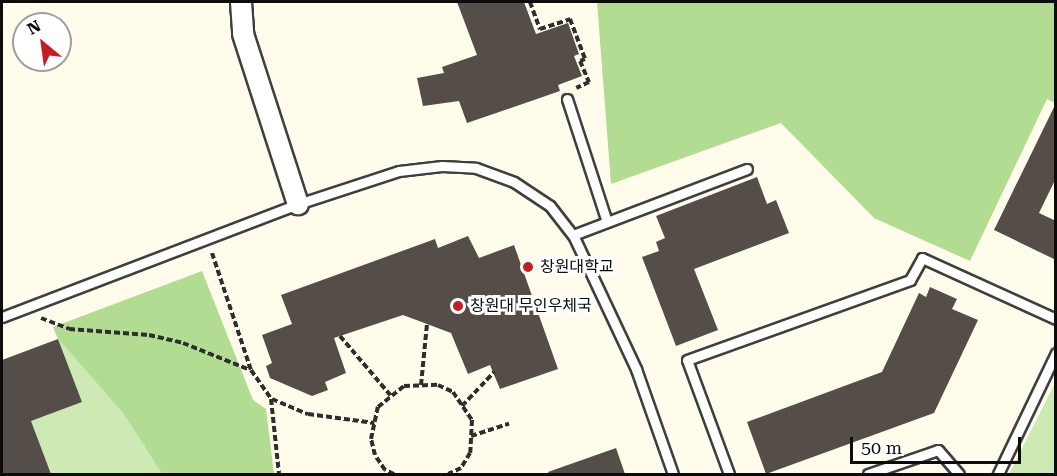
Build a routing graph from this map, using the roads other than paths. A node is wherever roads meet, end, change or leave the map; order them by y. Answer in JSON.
{"nodes":[{"id":1,"x":241,"y":2,"type":"edge"},
{"id":2,"x":568,"y":94,"type":"road end"},
{"id":3,"x":747,"y":169,"type":"dead end"},
{"id":4,"x":298,"y":204,"type":"junction"},
{"id":5,"x":607,"y":222,"type":"junction"},
{"id":6,"x":573,"y":235,"type":"junction"},
{"id":7,"x":2,"y":317,"type":"edge"},
{"id":8,"x":1056,"y":319,"type":"edge"},
{"id":9,"x":1056,"y":353,"type":"edge"},
{"id":10,"x":673,"y":474,"type":"edge"},
{"id":11,"x":729,"y":474,"type":"edge"},
{"id":12,"x":868,"y":474,"type":"edge"},
{"id":13,"x":959,"y":474,"type":"edge"},
{"id":14,"x":998,"y":474,"type":"edge"}],
"edges":[{"from":1,"to":4,"type":"street"},
{"from":2,"to":5,"type":"lane"},
{"from":3,"to":5,"type":"lane"},
{"from":4,"to":6,"type":"lane"},
{"from":4,"to":7,"type":"lane"},
{"from":5,"to":6,"type":"lane"},
{"from":6,"to":10,"type":"lane"},
{"from":8,"to":11,"type":"lane"},
{"from":9,"to":14,"type":"lane"},
{"from":12,"to":13,"type":"lane"}]}
